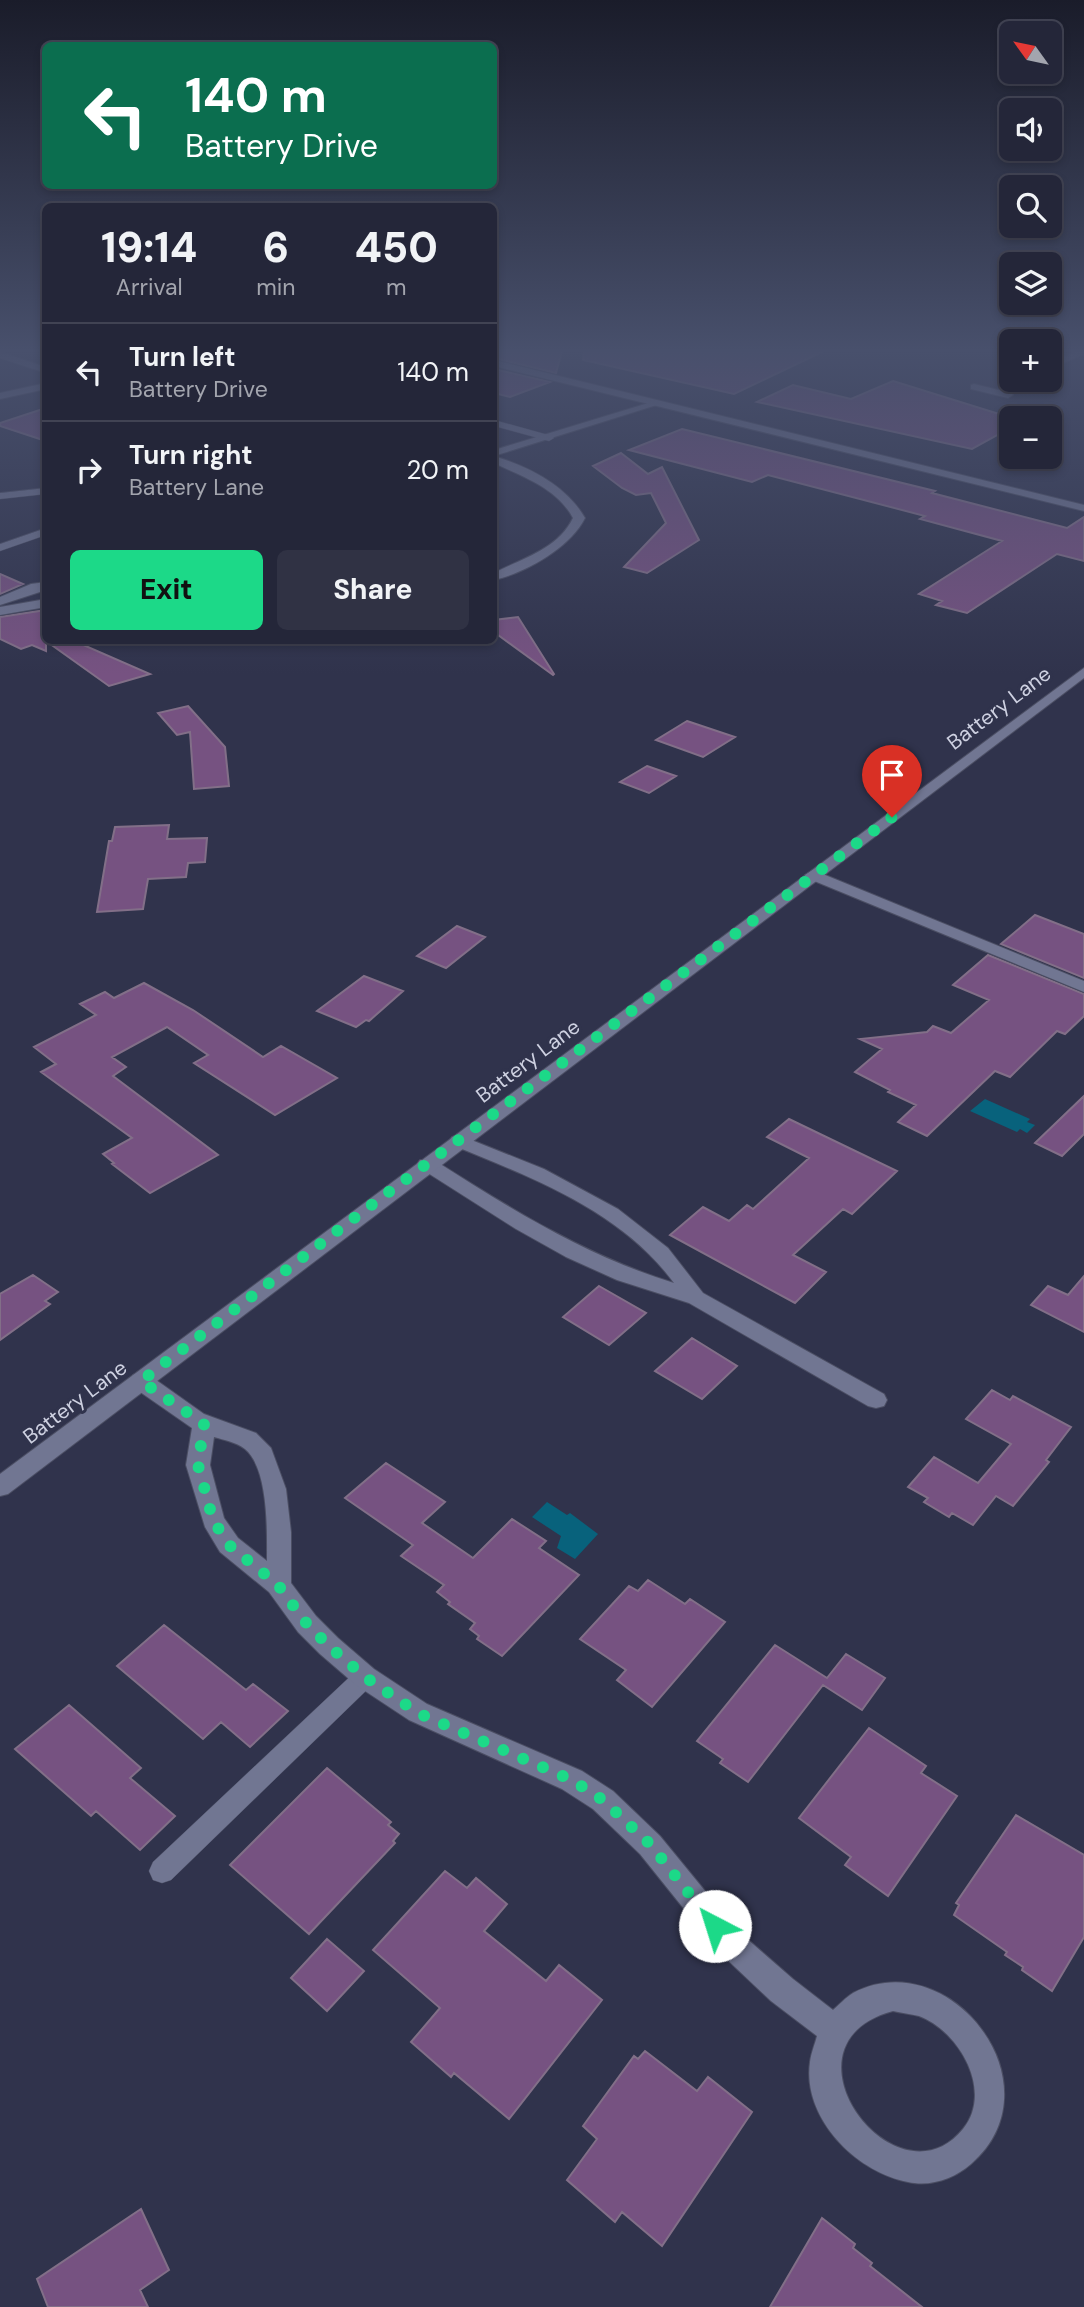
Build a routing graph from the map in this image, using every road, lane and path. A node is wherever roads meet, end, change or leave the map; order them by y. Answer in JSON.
{"nodes":[{"id":1,"x":499,"y":459,"type":"edge"},
{"id":2,"x":883,"y":459,"type":"edge"},
{"id":3,"x":42,"y":491,"type":"edge"},
{"id":4,"x":0,"y":496,"type":"edge"},
{"id":5,"x":1084,"y":508,"type":"edge"},
{"id":6,"x":42,"y":532,"type":"edge"},
{"id":7,"x":0,"y":548,"type":"edge"},
{"id":8,"x":497,"y":575,"type":"edge"},
{"id":9,"x":42,"y":586,"type":"edge"},
{"id":10,"x":0,"y":601,"type":"edge"},
{"id":11,"x":42,"y":604,"type":"edge"},
{"id":12,"x":0,"y":611,"type":"edge"},
{"id":13,"x":1084,"y":671,"type":"edge"},
{"id":14,"x":813,"y":875,"type":"junction"},
{"id":15,"x":1084,"y":986,"type":"edge"},
{"id":16,"x":459,"y":1141,"type":"junction"},
{"id":17,"x":427,"y":1164,"type":"junction"},
{"id":18,"x":696,"y":1298,"type":"junction"},
{"id":19,"x":141,"y":1381,"type":"junction"},
{"id":20,"x":876,"y":1400,"type":"dead end"},
{"id":21,"x":204,"y":1424,"type":"junction"},
{"id":22,"x":0,"y":1487,"type":"edge"},
{"id":23,"x":278,"y":1585,"type":"junction"},
{"id":24,"x":365,"y":1677,"type":"junction"},
{"id":25,"x":162,"y":1871,"type":"dead end"},
{"id":26,"x":834,"y":2030,"type":"junction"}],
"edges":[{"from":1,"to":8,"type":"street"},
{"from":2,"to":5,"type":"street"},
{"from":3,"to":4,"type":"lane"},
{"from":6,"to":7,"type":"lane"},
{"from":9,"to":10,"type":"street"},
{"from":11,"to":12,"type":"street"},
{"from":13,"to":14,"type":"street","name":"Battery Lane"},
{"from":14,"to":15,"type":"street"},
{"from":14,"to":16,"type":"street","name":"Battery Lane"},
{"from":16,"to":17,"type":"street","name":"Battery Lane"},
{"from":16,"to":18,"type":"street"},
{"from":17,"to":18,"type":"street"},
{"from":17,"to":19,"type":"street","name":"Battery Lane"},
{"from":18,"to":20,"type":"street"},
{"from":19,"to":21,"type":"street"},
{"from":19,"to":22,"type":"street","name":"Battery Lane"},
{"from":21,"to":23,"type":"street"},
{"from":21,"to":23,"type":"street"},
{"from":23,"to":24,"type":"street"},
{"from":24,"to":25,"type":"lane"},
{"from":24,"to":26,"type":"street"},
{"from":26,"to":26,"type":"street"}]}
